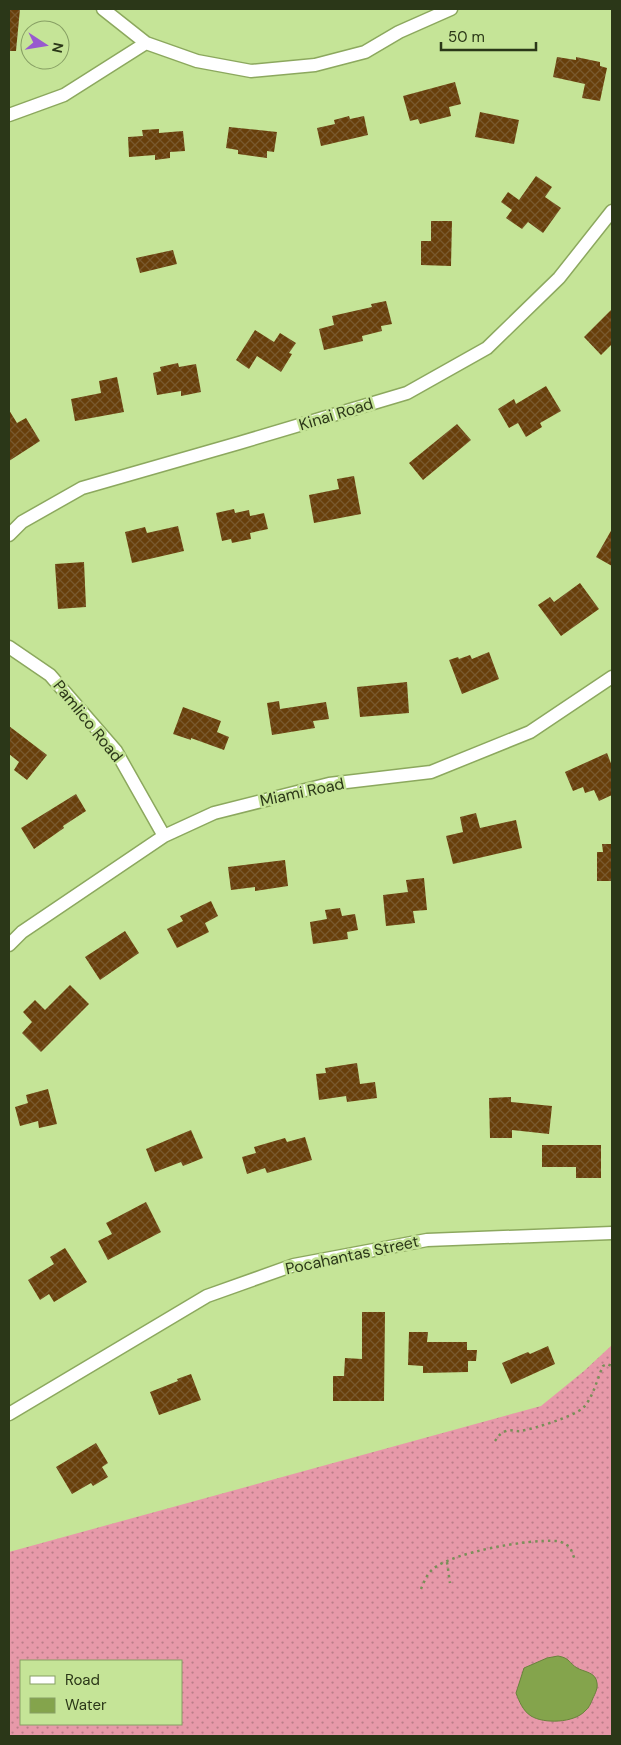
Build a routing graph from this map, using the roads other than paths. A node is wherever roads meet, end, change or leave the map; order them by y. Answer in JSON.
{"nodes":[{"id":1,"x":103,"y":9,"type":"edge"},
{"id":2,"x":451,"y":9,"type":"edge"},
{"id":3,"x":146,"y":44,"type":"junction"},
{"id":4,"x":9,"y":115,"type":"edge"},
{"id":5,"x":612,"y":211,"type":"edge"},
{"id":6,"x":9,"y":536,"type":"edge"},
{"id":7,"x":9,"y":647,"type":"edge"},
{"id":8,"x":612,"y":677,"type":"edge"},
{"id":9,"x":164,"y":836,"type":"junction"},
{"id":10,"x":9,"y":945,"type":"edge"},
{"id":11,"x":612,"y":1234,"type":"edge"},
{"id":12,"x":9,"y":1414,"type":"edge"}],
"edges":[{"from":1,"to":3,"type":"street"},
{"from":2,"to":3,"type":"street"},
{"from":3,"to":4,"type":"street"},
{"from":5,"to":6,"type":"street","name":"Kinai Road"},
{"from":7,"to":9,"type":"street","name":"Pamlico Road"},
{"from":8,"to":9,"type":"street","name":"Miami Road"},
{"from":9,"to":10,"type":"street","name":"Miami Road"},
{"from":11,"to":12,"type":"street","name":"Pocahantas Street"}]}
